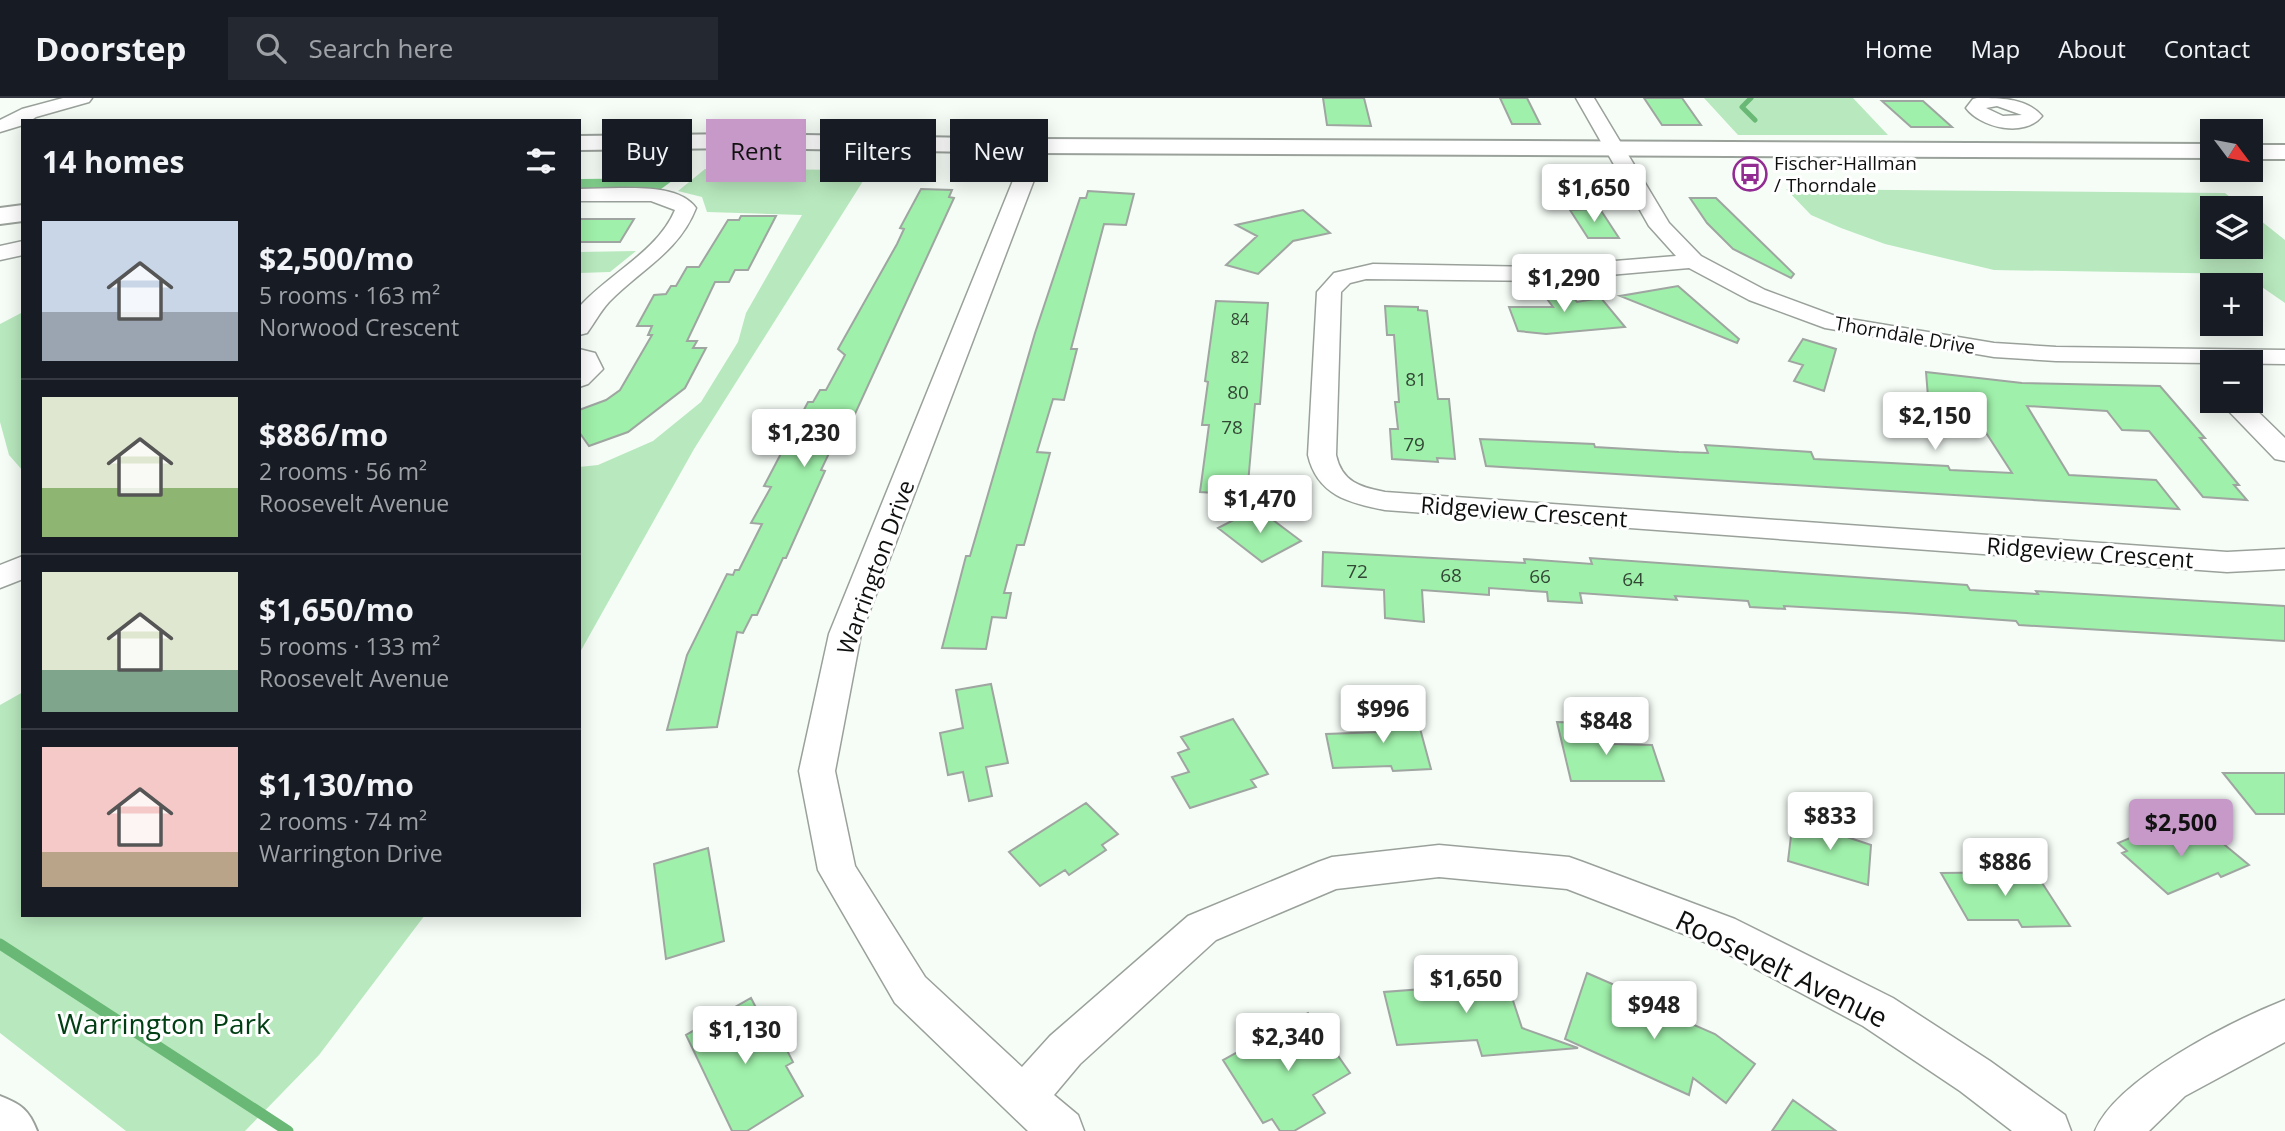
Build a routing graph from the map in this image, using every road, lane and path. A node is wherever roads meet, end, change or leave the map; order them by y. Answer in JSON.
{"nodes":[{"id":1,"x":83,"y":98,"type":"edge"},
{"id":2,"x":1585,"y":98,"type":"edge"},
{"id":3,"x":0,"y":110,"type":"edge"},
{"id":4,"x":29,"y":113,"type":"junction"},
{"id":5,"x":21,"y":119,"type":"edge"},
{"id":6,"x":22,"y":119,"type":"edge"},
{"id":7,"x":0,"y":126,"type":"edge"},
{"id":8,"x":581,"y":144,"type":"edge"},
{"id":9,"x":950,"y":150,"type":"edge"},
{"id":10,"x":2200,"y":151,"type":"edge"},
{"id":11,"x":2263,"y":152,"type":"edge"},
{"id":12,"x":2285,"y":152,"type":"edge"},
{"id":13,"x":950,"y":154,"type":"edge"},
{"id":14,"x":1048,"y":154,"type":"edge"},
{"id":15,"x":1621,"y":156,"type":"junction"},
{"id":16,"x":581,"y":158,"type":"edge"},
{"id":17,"x":2200,"y":169,"type":"edge"},
{"id":18,"x":2263,"y":169,"type":"edge"},
{"id":19,"x":2285,"y":169,"type":"edge"},
{"id":20,"x":1023,"y":182,"type":"edge"},
{"id":21,"x":581,"y":195,"type":"edge"},
{"id":22,"x":21,"y":198,"type":"edge"},
{"id":23,"x":0,"y":201,"type":"edge"},
{"id":24,"x":21,"y":213,"type":"edge"},
{"id":25,"x":0,"y":216,"type":"edge"},
{"id":26,"x":21,"y":248,"type":"edge"},
{"id":27,"x":0,"y":253,"type":"edge"},
{"id":28,"x":1693,"y":261,"type":"junction"},
{"id":29,"x":581,"y":323,"type":"edge"},
{"id":30,"x":2188,"y":356,"type":"junction"},
{"id":31,"x":581,"y":357,"type":"edge"},
{"id":32,"x":2285,"y":357,"type":"edge"},
{"id":33,"x":2200,"y":368,"type":"edge"},
{"id":34,"x":581,"y":377,"type":"edge"},
{"id":35,"x":2244,"y":413,"type":"edge"},
{"id":36,"x":2285,"y":453,"type":"edge"},
{"id":37,"x":2285,"y":559,"type":"edge"},
{"id":38,"x":21,"y":567,"type":"edge"},
{"id":39,"x":0,"y":578,"type":"edge"},
{"id":40,"x":2285,"y":1020,"type":"edge"},
{"id":41,"x":1023,"y":1098,"type":"junction"},
{"id":42,"x":0,"y":1124,"type":"edge"},
{"id":43,"x":10,"y":1131,"type":"edge"},
{"id":44,"x":1062,"y":1131,"type":"edge"},
{"id":45,"x":2049,"y":1131,"type":"edge"},
{"id":46,"x":2117,"y":1131,"type":"edge"}],
"edges":[{"from":1,"to":4,"type":"street"},
{"from":2,"to":15,"type":"street","name":"Thorndale Drive"},
{"from":3,"to":4,"type":"street"},
{"from":4,"to":6,"type":"street"},
{"from":5,"to":7,"type":"street"},
{"from":8,"to":9,"type":"main road"},
{"from":10,"to":15,"type":"main road"},
{"from":11,"to":12,"type":"main road"},
{"from":13,"to":16,"type":"main road"},
{"from":14,"to":15,"type":"main road"},
{"from":15,"to":17,"type":"main road"},
{"from":15,"to":28,"type":"street","name":"Thorndale Drive"},
{"from":18,"to":19,"type":"main road"},
{"from":20,"to":41,"type":"street","name":"Warrington Drive"},
{"from":21,"to":29,"type":"street"},
{"from":22,"to":23,"type":"main road"},
{"from":24,"to":25,"type":"main road"},
{"from":26,"to":27,"type":"street"},
{"from":28,"to":30,"type":"street","name":"Thorndale Drive"},
{"from":28,"to":37,"type":"street","name":"Ridgeview Crescent"},
{"from":30,"to":32,"type":"street","name":"Thorndale Drive"},
{"from":30,"to":33,"type":"street"},
{"from":31,"to":34,"type":"street"},
{"from":35,"to":36,"type":"street"},
{"from":38,"to":39,"type":"street"},
{"from":40,"to":46,"type":"street"},
{"from":41,"to":44,"type":"street","name":"Warrington Drive"},
{"from":41,"to":45,"type":"street","name":"Roosevelt Avenue"},
{"from":42,"to":43,"type":"main road"}]}
